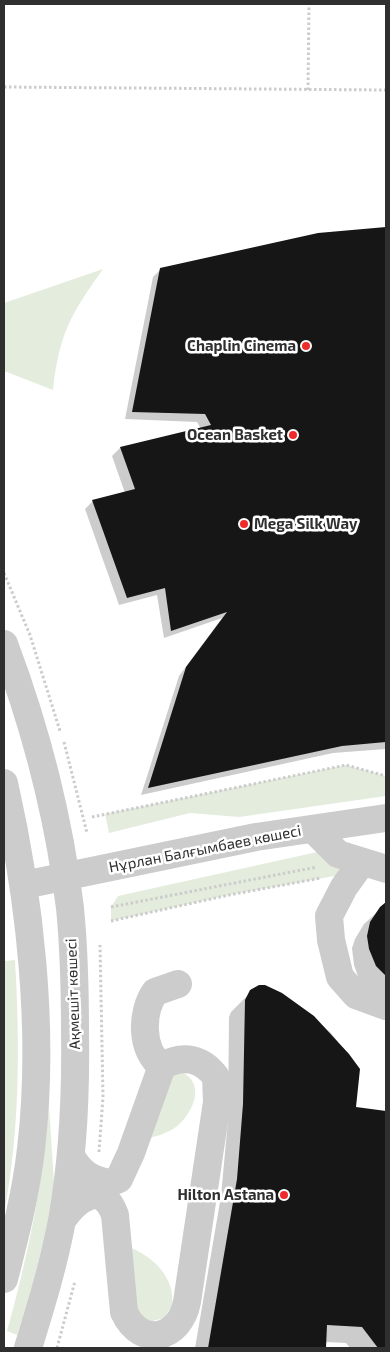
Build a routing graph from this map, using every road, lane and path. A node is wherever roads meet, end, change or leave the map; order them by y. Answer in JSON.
{"nodes":[{"id":1,"x":309,"y":4,"type":"edge"},
{"id":2,"x":4,"y":87,"type":"edge"},
{"id":3,"x":308,"y":90,"type":"junction"},
{"id":4,"x":386,"y":90,"type":"edge"},
{"id":5,"x":4,"y":644,"type":"edge"},
{"id":6,"x":386,"y":776,"type":"edge"},
{"id":7,"x":4,"y":783,"type":"edge"},
{"id":8,"x":92,"y":817,"type":"dead end"},
{"id":9,"x":386,"y":818,"type":"edge"},
{"id":10,"x":313,"y":829,"type":"junction"},
{"id":11,"x":319,"y":866,"type":"dead end"},
{"id":12,"x":368,"y":868,"type":"edge"},
{"id":13,"x":66,"y":876,"type":"junction"},
{"id":14,"x":24,"y":885,"type":"junction"},
{"id":15,"x":111,"y":907,"type":"dead end"},
{"id":16,"x":111,"y":921,"type":"dead end"},
{"id":17,"x":178,"y":984,"type":"dead end"},
{"id":18,"x":386,"y":1006,"type":"edge"},
{"id":19,"x":162,"y":1066,"type":"junction"},
{"id":20,"x":71,"y":1156,"type":"junction"},
{"id":21,"x":62,"y":1220,"type":"junction"},
{"id":22,"x":4,"y":1279,"type":"edge"},
{"id":23,"x":28,"y":1348,"type":"edge"}],
"edges":[{"from":1,"to":3,"type":"path"},
{"from":2,"to":3,"type":"path"},
{"from":3,"to":4,"type":"path"},
{"from":5,"to":13,"type":"street","name":"Ақмешіт көшесі"},
{"from":6,"to":8,"type":"path"},
{"from":7,"to":14,"type":"street"},
{"from":9,"to":10,"type":"street","name":"Нұрлан Балғымбаев көшесі"},
{"from":10,"to":12,"type":"street"},
{"from":10,"to":13,"type":"street","name":"Нұрлан Балғымбаев көшесі"},
{"from":11,"to":15,"type":"path"},
{"from":12,"to":16,"type":"path"},
{"from":12,"to":18,"type":"street"},
{"from":13,"to":14,"type":"street","name":"Нұрлан Балғымбаев көшесі"},
{"from":13,"to":20,"type":"street","name":"Ақмешіт көшесі"},
{"from":14,"to":22,"type":"street"},
{"from":17,"to":19,"type":"street"},
{"from":19,"to":20,"type":"street"},
{"from":19,"to":21,"type":"street"},
{"from":20,"to":21,"type":"street","name":"Ақмешіт көшесі"},
{"from":21,"to":23,"type":"street","name":"Ақмешіт көшесі"}]}
